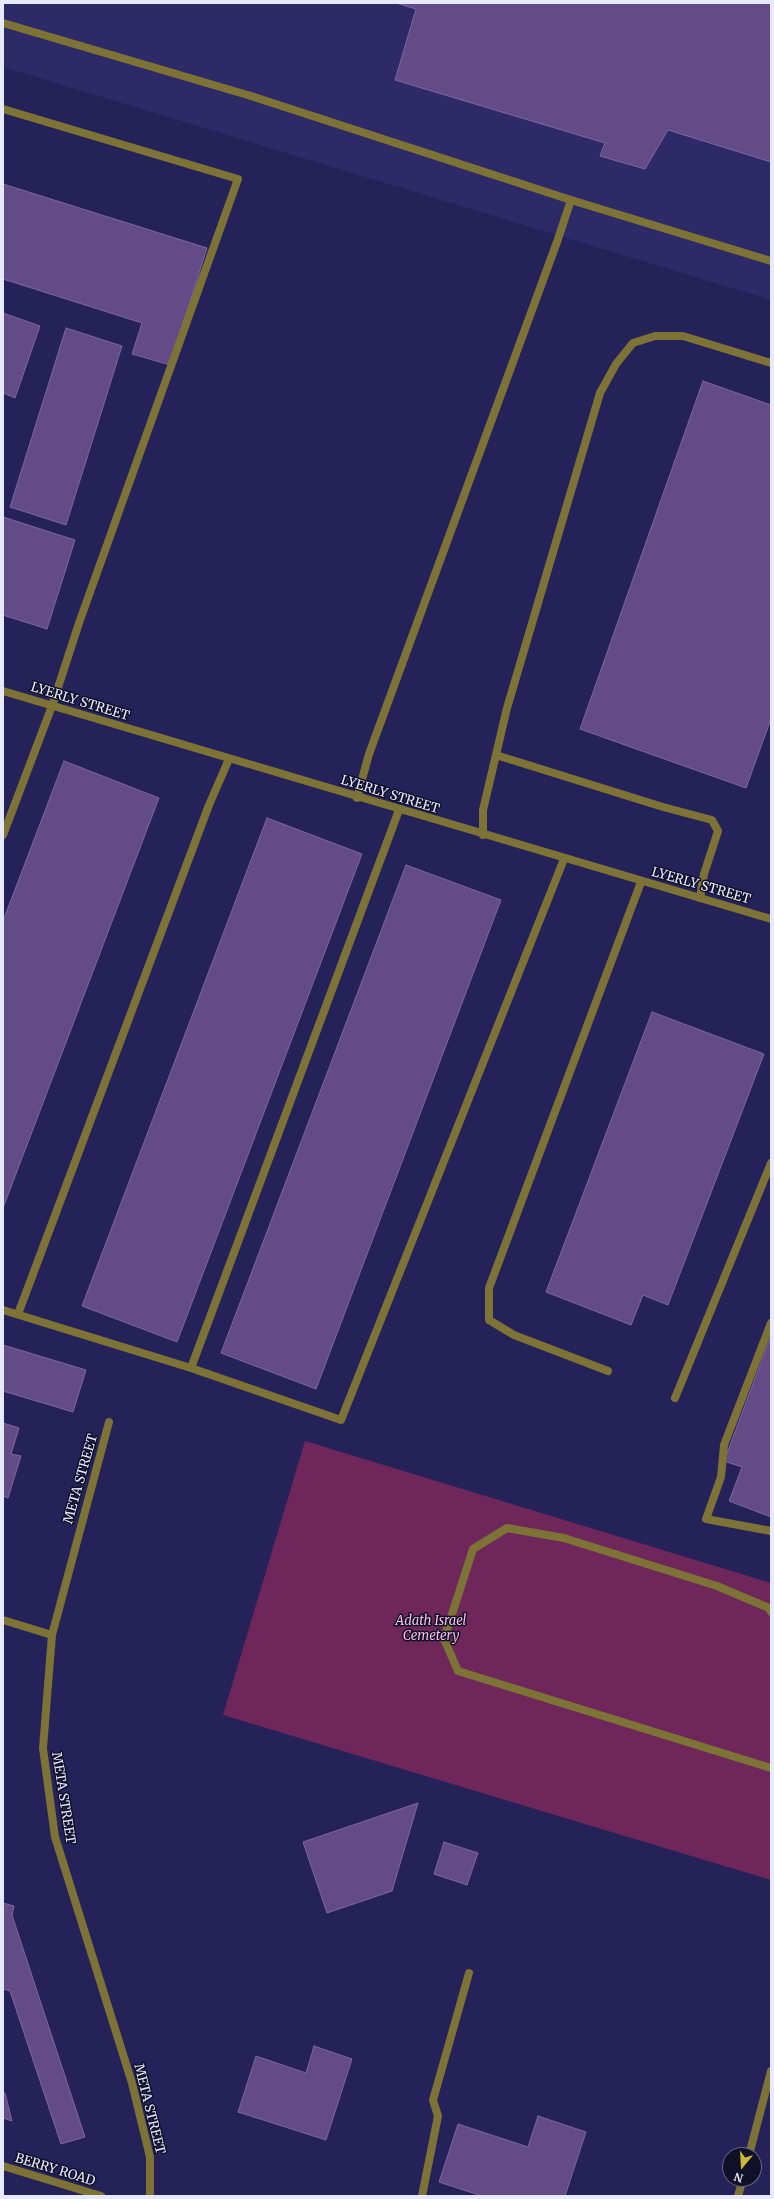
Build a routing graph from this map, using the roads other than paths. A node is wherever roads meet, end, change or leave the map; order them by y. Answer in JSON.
{"nodes":[{"id":1,"x":3,"y":23,"type":"edge"},
{"id":2,"x":3,"y":109,"type":"edge"},
{"id":3,"x":571,"y":200,"type":"junction"},
{"id":4,"x":771,"y":261,"type":"edge"},
{"id":5,"x":771,"y":363,"type":"edge"},
{"id":6,"x":3,"y":691,"type":"edge"},
{"id":7,"x":52,"y":706,"type":"junction"},
{"id":8,"x":496,"y":755,"type":"junction"},
{"id":9,"x":229,"y":759,"type":"junction"},
{"id":10,"x":357,"y":798,"type":"junction"},
{"id":11,"x":399,"y":810,"type":"junction"},
{"id":12,"x":3,"y":835,"type":"edge"},
{"id":13,"x":483,"y":835,"type":"junction"},
{"id":14,"x":564,"y":858,"type":"junction"},
{"id":15,"x":641,"y":882,"type":"junction"},
{"id":16,"x":700,"y":898,"type":"junction"},
{"id":17,"x":771,"y":920,"type":"edge"},
{"id":18,"x":771,"y":1163,"type":"edge"},
{"id":19,"x":3,"y":1310,"type":"edge"},
{"id":20,"x":18,"y":1314,"type":"junction"},
{"id":21,"x":771,"y":1323,"type":"edge"},
{"id":22,"x":191,"y":1368,"type":"junction"},
{"id":23,"x":608,"y":1371,"type":"dead end"},
{"id":24,"x":675,"y":1398,"type":"dead end"},
{"id":25,"x":109,"y":1422,"type":"dead end"},
{"id":26,"x":771,"y":1532,"type":"edge"},
{"id":27,"x":771,"y":1612,"type":"edge"},
{"id":28,"x":3,"y":1620,"type":"edge"},
{"id":29,"x":52,"y":1635,"type":"junction"},
{"id":30,"x":771,"y":1768,"type":"edge"},
{"id":31,"x":469,"y":1973,"type":"dead end"},
{"id":32,"x":771,"y":2071,"type":"edge"},
{"id":33,"x":751,"y":2147,"type":"edge"},
{"id":34,"x":3,"y":2166,"type":"edge"},
{"id":35,"x":101,"y":2196,"type":"edge"},
{"id":36,"x":150,"y":2196,"type":"edge"},
{"id":37,"x":422,"y":2196,"type":"edge"}],
"edges":[{"from":1,"to":3,"type":"street"},
{"from":2,"to":7,"type":"street"},
{"from":3,"to":4,"type":"street"},
{"from":3,"to":10,"type":"street"},
{"from":5,"to":8,"type":"street"},
{"from":6,"to":7,"type":"street","name":"LYERLY STREET"},
{"from":7,"to":9,"type":"street","name":"LYERLY STREET"},
{"from":7,"to":12,"type":"street"},
{"from":8,"to":13,"type":"street"},
{"from":8,"to":16,"type":"street"},
{"from":9,"to":10,"type":"street","name":"LYERLY STREET"},
{"from":9,"to":20,"type":"street"},
{"from":10,"to":11,"type":"street","name":"LYERLY STREET"},
{"from":11,"to":13,"type":"street","name":"LYERLY STREET"},
{"from":11,"to":22,"type":"street"},
{"from":13,"to":14,"type":"street","name":"LYERLY STREET"},
{"from":14,"to":15,"type":"street","name":"LYERLY STREET"},
{"from":14,"to":22,"type":"street"},
{"from":15,"to":16,"type":"street","name":"LYERLY STREET"},
{"from":15,"to":23,"type":"street"},
{"from":16,"to":17,"type":"street","name":"LYERLY STREET"},
{"from":18,"to":24,"type":"street"},
{"from":19,"to":20,"type":"street"},
{"from":20,"to":22,"type":"street"},
{"from":21,"to":26,"type":"street"},
{"from":25,"to":29,"type":"street","name":"META STREET"},
{"from":27,"to":30,"type":"street"},
{"from":28,"to":29,"type":"street"},
{"from":29,"to":36,"type":"street","name":"META STREET"},
{"from":31,"to":37,"type":"street"},
{"from":32,"to":33,"type":"street"},
{"from":34,"to":35,"type":"street","name":"BERRY ROAD"}]}
